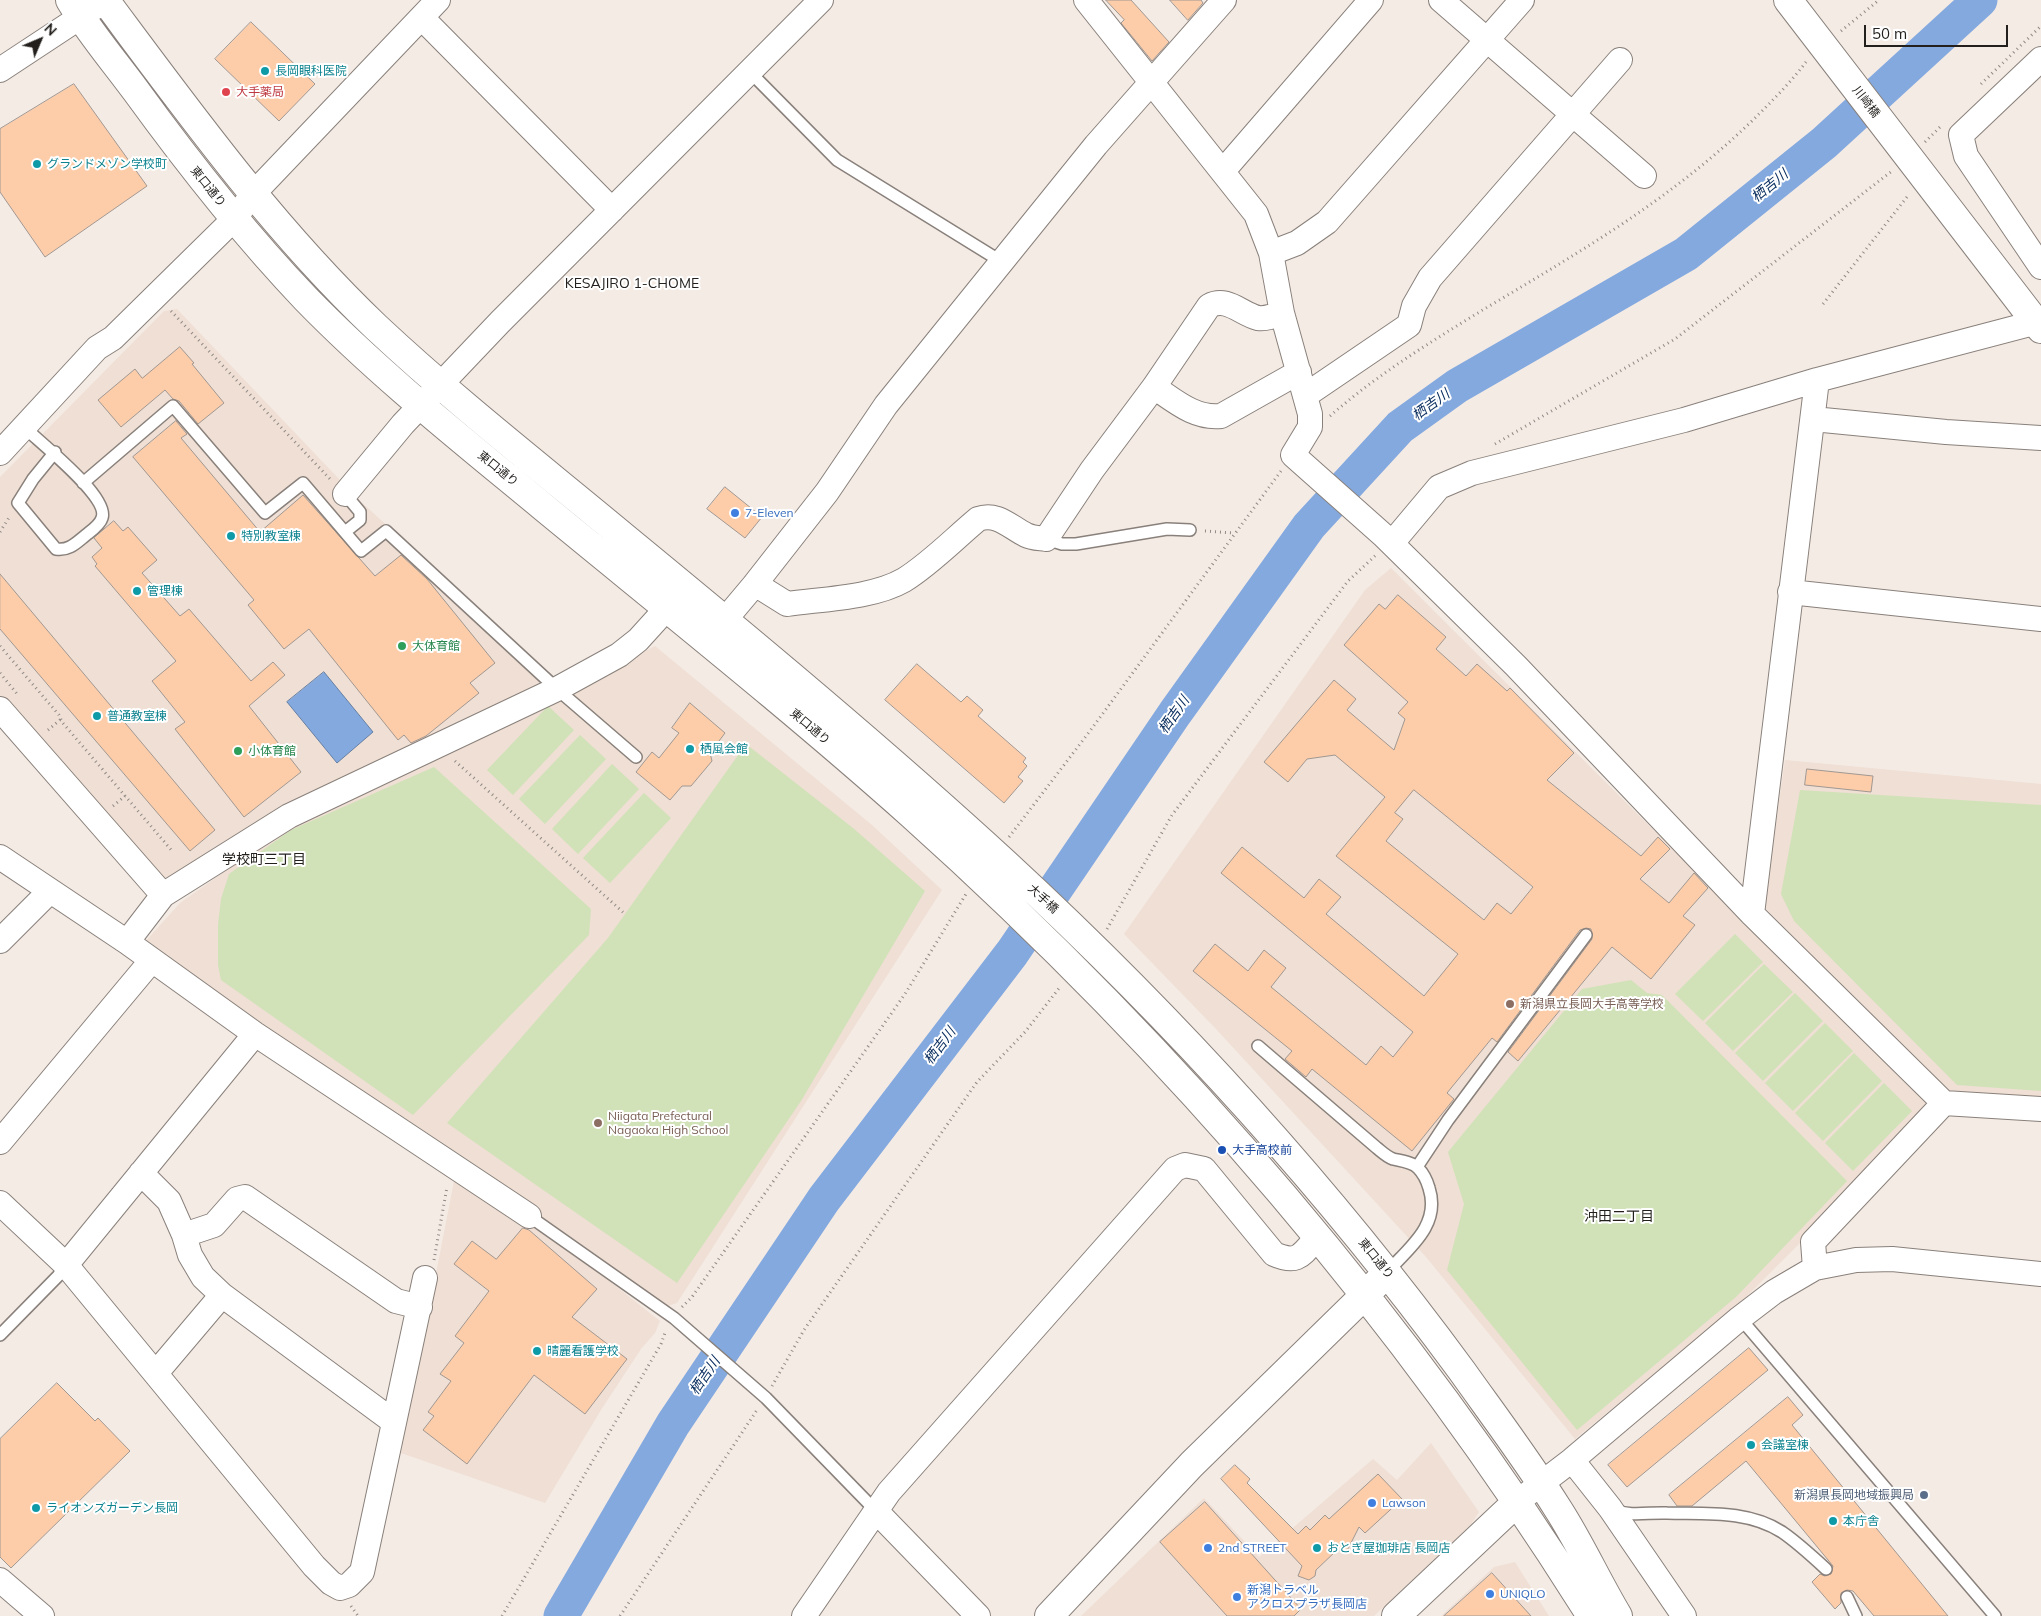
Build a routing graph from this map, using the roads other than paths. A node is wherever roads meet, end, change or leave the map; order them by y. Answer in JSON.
{"nodes":[{"id":1,"x":106,"y":0,"type":"edge"},
{"id":2,"x":438,"y":0,"type":"edge"},
{"id":3,"x":821,"y":0,"type":"edge"},
{"id":4,"x":1086,"y":0,"type":"edge"},
{"id":5,"x":1224,"y":0,"type":"edge"},
{"id":6,"x":1371,"y":0,"type":"edge"},
{"id":7,"x":1441,"y":0,"type":"edge"},
{"id":8,"x":1522,"y":0,"type":"edge"},
{"id":9,"x":1788,"y":0,"type":"edge"},
{"id":10,"x":75,"y":8,"type":"edge"},
{"id":11,"x":422,"y":18,"type":"junction"},
{"id":12,"x":1487,"y":40,"type":"junction"},
{"id":13,"x":2041,"y":59,"type":"edge"},
{"id":14,"x":1620,"y":60,"type":"dead end"},
{"id":15,"x":0,"y":70,"type":"edge"},
{"id":16,"x":750,"y":72,"type":"junction"},
{"id":17,"x":1151,"y":81,"type":"junction"},
{"id":18,"x":1573,"y":115,"type":"junction"},
{"id":19,"x":1223,"y":171,"type":"junction"},
{"id":20,"x":1644,"y":176,"type":"dead end"},
{"id":21,"x":253,"y":194,"type":"junction"},
{"id":22,"x":612,"y":210,"type":"junction"},
{"id":23,"x":234,"y":218,"type":"junction"},
{"id":24,"x":1270,"y":253,"type":"junction"},
{"id":25,"x":1002,"y":262,"type":"junction"},
{"id":26,"x":2041,"y":267,"type":"edge"},
{"id":27,"x":1282,"y":313,"type":"junction"},
{"id":28,"x":2039,"y":324,"type":"edge"},
{"id":29,"x":1298,"y":372,"type":"junction"},
{"id":30,"x":1817,"y":380,"type":"junction"},
{"id":31,"x":440,"y":386,"type":"junction"},
{"id":32,"x":1154,"y":387,"type":"junction"},
{"id":33,"x":1306,"y":395,"type":"junction"},
{"id":34,"x":420,"y":406,"type":"junction"},
{"id":35,"x":1813,"y":419,"type":"junction"},
{"id":36,"x":23,"y":426,"type":"junction"},
{"id":37,"x":2041,"y":438,"type":"edge"},
{"id":38,"x":54,"y":452,"type":"junction"},
{"id":39,"x":0,"y":453,"type":"edge"},
{"id":40,"x":83,"y":483,"type":"junction"},
{"id":41,"x":345,"y":494,"type":"joint"},
{"id":42,"x":1190,"y":530,"type":"road end"},
{"id":43,"x":345,"y":532,"type":"junction"},
{"id":44,"x":1046,"y":539,"type":"junction"},
{"id":45,"x":1385,"y":543,"type":"junction"},
{"id":46,"x":755,"y":584,"type":"junction"},
{"id":47,"x":1790,"y":592,"type":"junction"},
{"id":48,"x":667,"y":608,"type":"junction"},
{"id":49,"x":2041,"y":619,"type":"edge"},
{"id":50,"x":725,"y":620,"type":"junction"},
{"id":51,"x":707,"y":641,"type":"junction"},
{"id":52,"x":557,"y":689,"type":"junction"},
{"id":53,"x":0,"y":710,"type":"edge"},
{"id":54,"x":636,"y":757,"type":"dead end"},
{"id":55,"x":1005,"y":847,"type":"joint"},
{"id":56,"x":0,"y":856,"type":"edge"},
{"id":57,"x":50,"y":891,"type":"junction"},
{"id":58,"x":163,"y":895,"type":"junction"},
{"id":59,"x":1752,"y":914,"type":"junction"},
{"id":60,"x":1096,"y":934,"type":"joint"},
{"id":61,"x":1586,"y":935,"type":"dead end"},
{"id":62,"x":0,"y":941,"type":"edge"},
{"id":63,"x":127,"y":942,"type":"junction"},
{"id":64,"x":152,"y":960,"type":"junction"},
{"id":65,"x":256,"y":1034,"type":"junction"},
{"id":66,"x":1258,"y":1046,"type":"dead end"},
{"id":67,"x":1944,"y":1102,"type":"junction"},
{"id":68,"x":2041,"y":1109,"type":"edge"},
{"id":69,"x":0,"y":1142,"type":"edge"},
{"id":70,"x":1417,"y":1167,"type":"junction"},
{"id":71,"x":141,"y":1173,"type":"junction"},
{"id":72,"x":0,"y":1203,"type":"edge"},
{"id":73,"x":529,"y":1216,"type":"joint"},
{"id":74,"x":184,"y":1235,"type":"junction"},
{"id":75,"x":1318,"y":1236,"type":"junction"},
{"id":76,"x":66,"y":1265,"type":"junction"},
{"id":77,"x":1816,"y":1268,"type":"junction"},
{"id":78,"x":1387,"y":1272,"type":"junction"},
{"id":79,"x":2041,"y":1274,"type":"edge"},
{"id":80,"x":424,"y":1278,"type":"road end"},
{"id":81,"x":1366,"y":1294,"type":"junction"},
{"id":82,"x":222,"y":1295,"type":"junction"},
{"id":83,"x":420,"y":1306,"type":"junction"},
{"id":84,"x":1740,"y":1318,"type":"junction"},
{"id":85,"x":0,"y":1335,"type":"edge"},
{"id":86,"x":156,"y":1373,"type":"junction"},
{"id":87,"x":394,"y":1422,"type":"junction"},
{"id":88,"x":1572,"y":1460,"type":"junction"},
{"id":89,"x":1541,"y":1483,"type":"junction"},
{"id":90,"x":1517,"y":1502,"type":"junction"},
{"id":91,"x":1610,"y":1508,"type":"junction"},
{"id":92,"x":876,"y":1511,"type":"junction"},
{"id":93,"x":1826,"y":1569,"type":"dead end"},
{"id":94,"x":0,"y":1580,"type":"edge"},
{"id":95,"x":1847,"y":1597,"type":"dead end"},
{"id":96,"x":42,"y":1616,"type":"edge"},
{"id":97,"x":804,"y":1616,"type":"edge"},
{"id":98,"x":978,"y":1616,"type":"edge"},
{"id":99,"x":1050,"y":1616,"type":"edge"},
{"id":100,"x":1396,"y":1616,"type":"edge"},
{"id":101,"x":1591,"y":1616,"type":"edge"},
{"id":102,"x":1618,"y":1616,"type":"edge"},
{"id":103,"x":1684,"y":1616,"type":"edge"},
{"id":104,"x":1856,"y":1616,"type":"edge"},
{"id":105,"x":1995,"y":1616,"type":"edge"}],
"edges":[{"from":1,"to":10,"type":"street"},
{"from":1,"to":21,"type":"street","name":"東口通り"},
{"from":2,"to":11,"type":"street"},
{"from":3,"to":16,"type":"street"},
{"from":4,"to":17,"type":"street"},
{"from":5,"to":17,"type":"street"},
{"from":6,"to":19,"type":"street"},
{"from":7,"to":12,"type":"street"},
{"from":8,"to":12,"type":"street"},
{"from":9,"to":28,"type":"street","name":"川崎橋"},
{"from":10,"to":15,"type":"street"},
{"from":10,"to":23,"type":"street","name":"東口通り"},
{"from":11,"to":21,"type":"street"},
{"from":11,"to":22,"type":"street"},
{"from":12,"to":18,"type":"street"},
{"from":12,"to":24,"type":"street"},
{"from":13,"to":26,"type":"street"},
{"from":14,"to":18,"type":"street"},
{"from":16,"to":22,"type":"street"},
{"from":16,"to":25,"type":"lane"},
{"from":17,"to":19,"type":"street"},
{"from":17,"to":25,"type":"street"},
{"from":18,"to":20,"type":"street"},
{"from":18,"to":33,"type":"street"},
{"from":19,"to":24,"type":"street"},
{"from":21,"to":23,"type":"street"},
{"from":21,"to":31,"type":"street","name":"東口通り"},
{"from":22,"to":31,"type":"street"},
{"from":23,"to":34,"type":"street","name":"東口通り"},
{"from":23,"to":36,"type":"street"},
{"from":24,"to":27,"type":"street"},
{"from":25,"to":46,"type":"street"},
{"from":27,"to":29,"type":"street"},
{"from":27,"to":32,"type":"street"},
{"from":28,"to":30,"type":"street"},
{"from":29,"to":32,"type":"street"},
{"from":29,"to":33,"type":"street"},
{"from":30,"to":35,"type":"street"},
{"from":30,"to":45,"type":"street"},
{"from":31,"to":34,"type":"street"},
{"from":31,"to":50,"type":"street","name":"東口通り"},
{"from":32,"to":44,"type":"street"},
{"from":33,"to":45,"type":"street"},
{"from":34,"to":41,"type":"street"},
{"from":34,"to":48,"type":"street","name":"東口通り"},
{"from":35,"to":37,"type":"street"},
{"from":35,"to":47,"type":"street"},
{"from":36,"to":38,"type":"lane"},
{"from":36,"to":39,"type":"street"},
{"from":38,"to":40,"type":"lane"},
{"from":38,"to":40,"type":"lane"},
{"from":40,"to":43,"type":"lane"},
{"from":41,"to":43,"type":"lane"},
{"from":42,"to":44,"type":"lane"},
{"from":43,"to":52,"type":"lane"},
{"from":44,"to":46,"type":"street"},
{"from":45,"to":59,"type":"street"},
{"from":46,"to":50,"type":"street"},
{"from":47,"to":49,"type":"street"},
{"from":47,"to":59,"type":"street"},
{"from":48,"to":51,"type":"street","name":"東口通り"},
{"from":48,"to":52,"type":"street"},
{"from":50,"to":51,"type":"street"},
{"from":50,"to":55,"type":"street","name":"東口通り"},
{"from":51,"to":75,"type":"street","name":"東口通り"},
{"from":52,"to":54,"type":"lane"},
{"from":52,"to":58,"type":"street"},
{"from":53,"to":58,"type":"street"},
{"from":55,"to":60,"type":"street","name":"大手橋"},
{"from":56,"to":57,"type":"street"},
{"from":57,"to":62,"type":"street"},
{"from":57,"to":63,"type":"street"},
{"from":58,"to":63,"type":"street"},
{"from":59,"to":67,"type":"street"},
{"from":60,"to":78,"type":"street","name":"東口通り"},
{"from":61,"to":70,"type":"lane"},
{"from":63,"to":64,"type":"street"},
{"from":64,"to":65,"type":"street"},
{"from":64,"to":69,"type":"street"},
{"from":65,"to":71,"type":"street"},
{"from":65,"to":73,"type":"street"},
{"from":66,"to":70,"type":"lane"},
{"from":67,"to":68,"type":"street"},
{"from":67,"to":77,"type":"street"},
{"from":70,"to":78,"type":"lane"},
{"from":71,"to":74,"type":"street"},
{"from":71,"to":76,"type":"street"},
{"from":72,"to":76,"type":"street"},
{"from":73,"to":92,"type":"lane"},
{"from":74,"to":82,"type":"street"},
{"from":74,"to":83,"type":"street"},
{"from":75,"to":81,"type":"street"},
{"from":75,"to":92,"type":"street"},
{"from":76,"to":85,"type":"lane"},
{"from":76,"to":86,"type":"street"},
{"from":77,"to":79,"type":"street"},
{"from":77,"to":84,"type":"street"},
{"from":78,"to":81,"type":"street"},
{"from":78,"to":89,"type":"street","name":"東口通り"},
{"from":80,"to":83,"type":"street"},
{"from":81,"to":90,"type":"street"},
{"from":81,"to":99,"type":"street"},
{"from":82,"to":86,"type":"street"},
{"from":82,"to":87,"type":"street"},
{"from":83,"to":87,"type":"street"},
{"from":84,"to":88,"type":"street"},
{"from":84,"to":105,"type":"lane"},
{"from":86,"to":87,"type":"street"},
{"from":88,"to":89,"type":"street"},
{"from":88,"to":91,"type":"street"},
{"from":89,"to":90,"type":"street"},
{"from":89,"to":102,"type":"street","name":"東口通り"},
{"from":90,"to":100,"type":"street"},
{"from":90,"to":101,"type":"street"},
{"from":91,"to":93,"type":"lane"},
{"from":91,"to":103,"type":"street"},
{"from":92,"to":97,"type":"street"},
{"from":92,"to":98,"type":"street"},
{"from":94,"to":96,"type":"street"},
{"from":95,"to":104,"type":"lane"}]}
